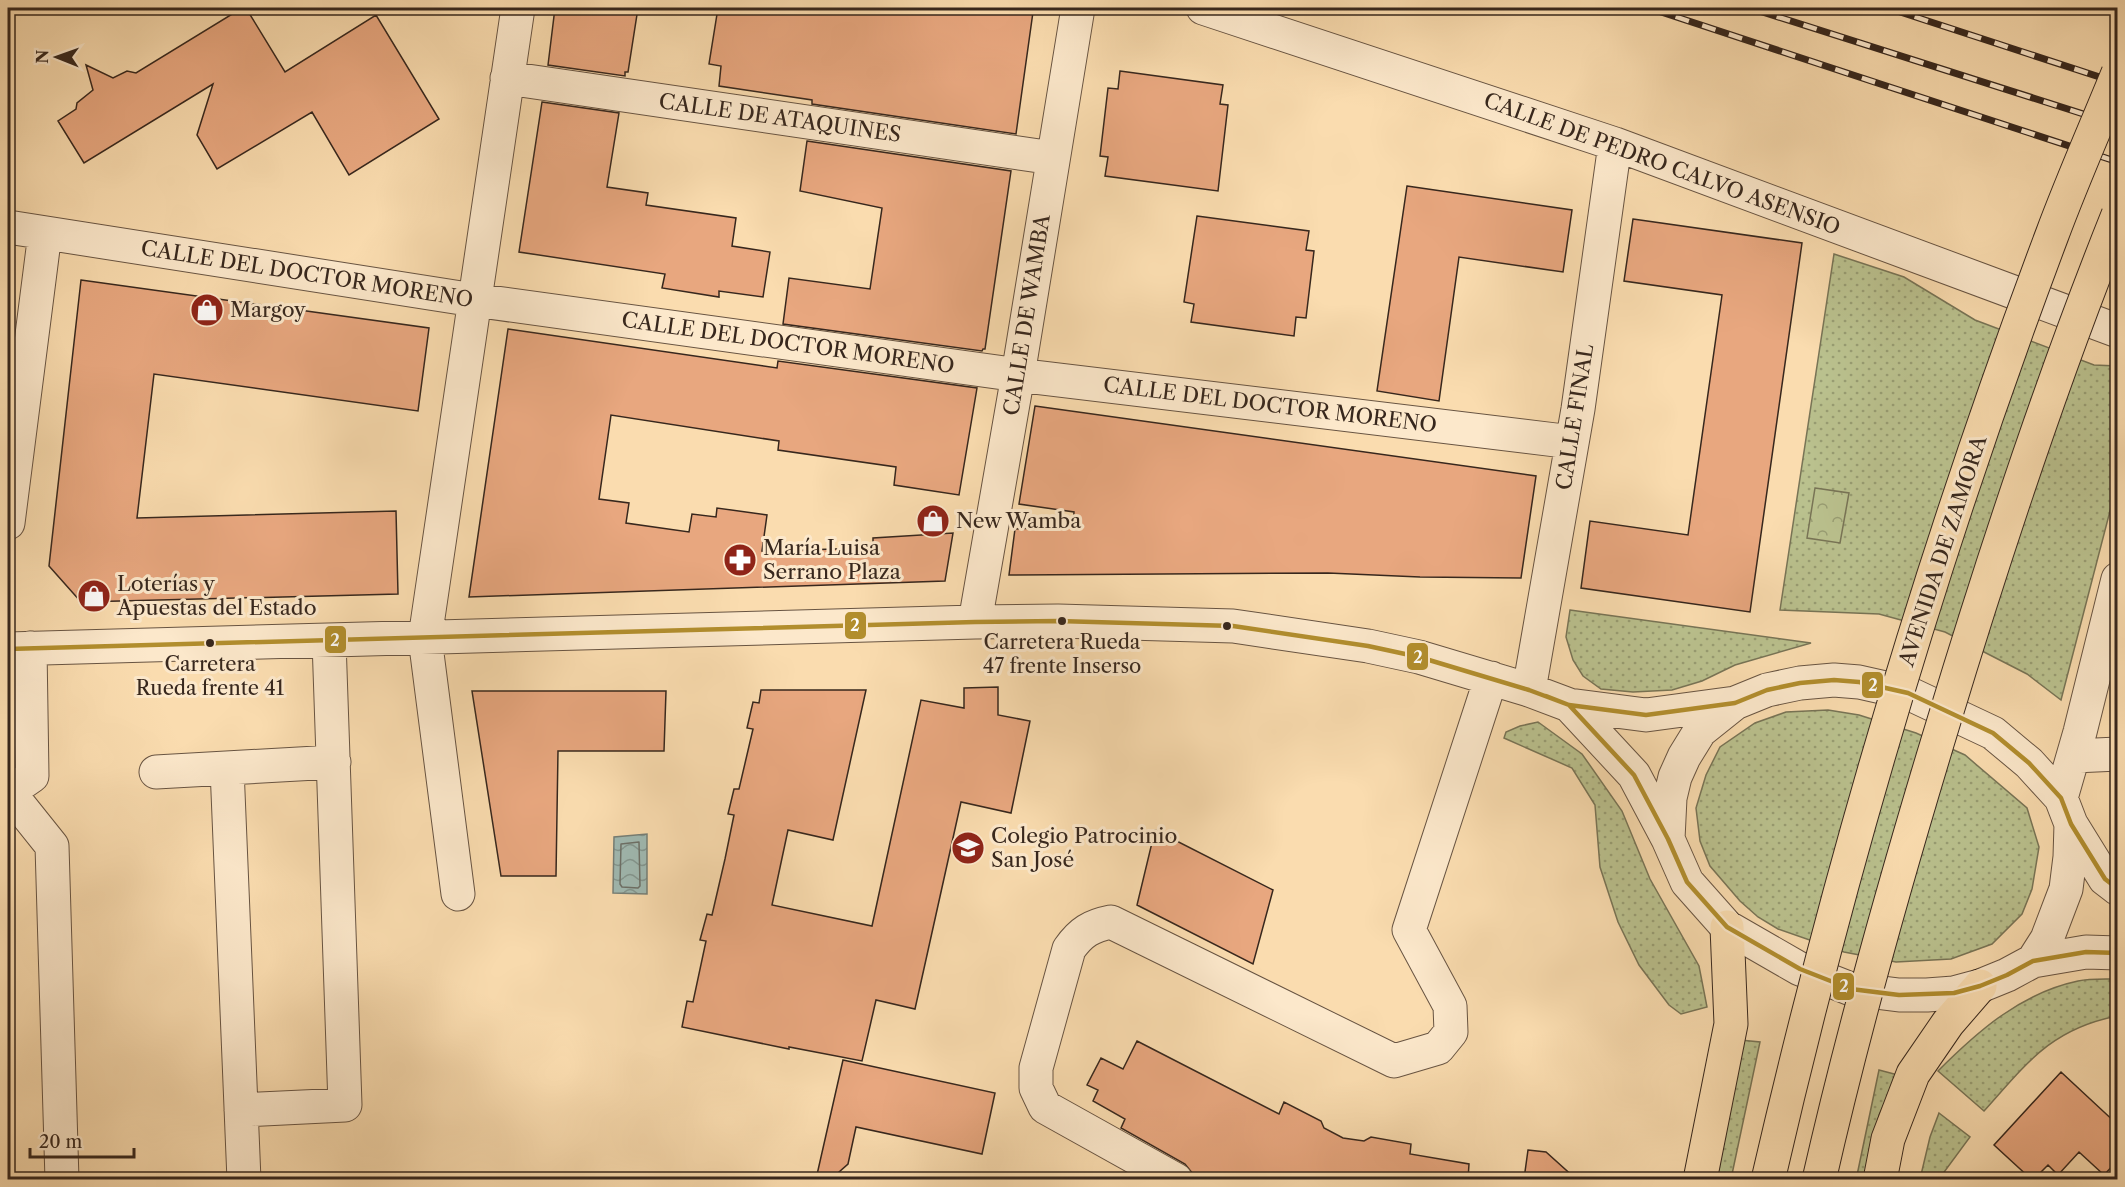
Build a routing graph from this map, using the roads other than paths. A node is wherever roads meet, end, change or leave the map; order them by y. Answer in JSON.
{"nodes":[{"id":1,"x":518,"y":8,"type":"edge"},
{"id":2,"x":1078,"y":8,"type":"edge"},
{"id":3,"x":1203,"y":8,"type":"edge"},
{"id":4,"x":2118,"y":73,"type":"edge"},
{"id":5,"x":507,"y":78,"type":"junction"},
{"id":6,"x":1615,"y":144,"type":"junction"},
{"id":7,"x":1053,"y":158,"type":"junction"},
{"id":8,"x":2118,"y":215,"type":"edge"},
{"id":9,"x":8,"y":227,"type":"edge"},
{"id":10,"x":45,"y":233,"type":"junction"},
{"id":11,"x":474,"y":300,"type":"junction"},
{"id":12,"x":2118,"y":331,"type":"edge"},
{"id":13,"x":1018,"y":375,"type":"junction"},
{"id":14,"x":1572,"y":441,"type":"junction"},
{"id":15,"x":8,"y":523,"type":"edge"},
{"id":16,"x":2118,"y":579,"type":"edge"},
{"id":17,"x":975,"y":622,"type":"junction"},
{"id":18,"x":425,"y":638,"type":"junction"},
{"id":19,"x":329,"y":641,"type":"junction"},
{"id":20,"x":19,"y":649,"type":"edge"},
{"id":21,"x":1491,"y":678,"type":"junction"},
{"id":22,"x":1529,"y":690,"type":"junction"},
{"id":23,"x":1735,"y":703,"type":"junction"},
{"id":24,"x":1569,"y":705,"type":"junction"},
{"id":25,"x":2118,"y":754,"type":"edge"},
{"id":26,"x":2074,"y":756,"type":"junction"},
{"id":27,"x":334,"y":762,"type":"junction"},
{"id":28,"x":226,"y":768,"type":"junction"},
{"id":29,"x":156,"y":772,"type":"dead end"},
{"id":30,"x":8,"y":792,"type":"edge"},
{"id":31,"x":2066,"y":811,"type":"junction"},
{"id":32,"x":1668,"y":838,"type":"junction"},
{"id":33,"x":2118,"y":889,"type":"edge"},
{"id":34,"x":458,"y":894,"type":"dead end"},
{"id":35,"x":1727,"y":927,"type":"junction"},
{"id":36,"x":2118,"y":953,"type":"edge"},
{"id":37,"x":2033,"y":961,"type":"junction"},
{"id":38,"x":1980,"y":986,"type":"junction"},
{"id":39,"x":241,"y":1110,"type":"junction"},
{"id":40,"x":62,"y":1179,"type":"edge"},
{"id":41,"x":244,"y":1179,"type":"edge"},
{"id":42,"x":1176,"y":1179,"type":"edge"},
{"id":43,"x":1700,"y":1179,"type":"edge"},
{"id":44,"x":1768,"y":1179,"type":"edge"},
{"id":45,"x":1819,"y":1179,"type":"edge"},
{"id":46,"x":1880,"y":1179,"type":"edge"}],
"edges":[{"from":1,"to":5,"type":"street"},
{"from":2,"to":7,"type":"street","name":"CALLE DE WAMBA"},
{"from":3,"to":6,"type":"street","name":"CALLE DE PEDRO CALVO ASENSIO"},
{"from":4,"to":44,"type":"highway","name":"AVENIDA DE ZAMORA","bridge":true},
{"from":5,"to":7,"type":"street","name":"CALLE DE ATAQUINES"},
{"from":5,"to":11,"type":"street"},
{"from":6,"to":12,"type":"street","name":"CALLE DE PEDRO CALVO ASENSIO"},
{"from":6,"to":14,"type":"street","name":"CALLE FINAL"},
{"from":7,"to":13,"type":"street","name":"CALLE DE WAMBA"},
{"from":8,"to":45,"type":"highway","bridge":true},
{"from":9,"to":10,"type":"street","name":"CALLE DEL DOCTOR MORENO"},
{"from":10,"to":11,"type":"street","name":"CALLE DEL DOCTOR MORENO"},
{"from":10,"to":15,"type":"street"},
{"from":11,"to":13,"type":"street","name":"CALLE DEL DOCTOR MORENO"},
{"from":11,"to":18,"type":"street"},
{"from":13,"to":14,"type":"street","name":"CALLE DEL DOCTOR MORENO"},
{"from":13,"to":17,"type":"street","name":"CALLE DE WAMBA"},
{"from":14,"to":22,"type":"street","name":"CALLE FINAL"},
{"from":16,"to":26,"type":"street"},
{"from":17,"to":18,"type":"street"},
{"from":17,"to":21,"type":"street"},
{"from":18,"to":19,"type":"street"},
{"from":18,"to":34,"type":"street"},
{"from":19,"to":20,"type":"street"},
{"from":19,"to":27,"type":"street"},
{"from":20,"to":30,"type":"street"},
{"from":21,"to":22,"type":"street"},
{"from":21,"to":42,"type":"street"},
{"from":22,"to":24,"type":"street"},
{"from":23,"to":24,"type":"street"},
{"from":23,"to":31,"type":"street"},
{"from":23,"to":32,"type":"street"},
{"from":24,"to":32,"type":"street"},
{"from":25,"to":26,"type":"street"},
{"from":26,"to":31,"type":"street"},
{"from":27,"to":28,"type":"street"},
{"from":27,"to":39,"type":"street"},
{"from":28,"to":29,"type":"street"},
{"from":28,"to":39,"type":"street"},
{"from":30,"to":40,"type":"street"},
{"from":31,"to":33,"type":"street"},
{"from":31,"to":37,"type":"street"},
{"from":32,"to":35,"type":"street"},
{"from":35,"to":38,"type":"street"},
{"from":35,"to":43,"type":"highway"},
{"from":36,"to":37,"type":"street"},
{"from":37,"to":38,"type":"street"},
{"from":38,"to":46,"type":"highway"},
{"from":39,"to":41,"type":"street"}]}
